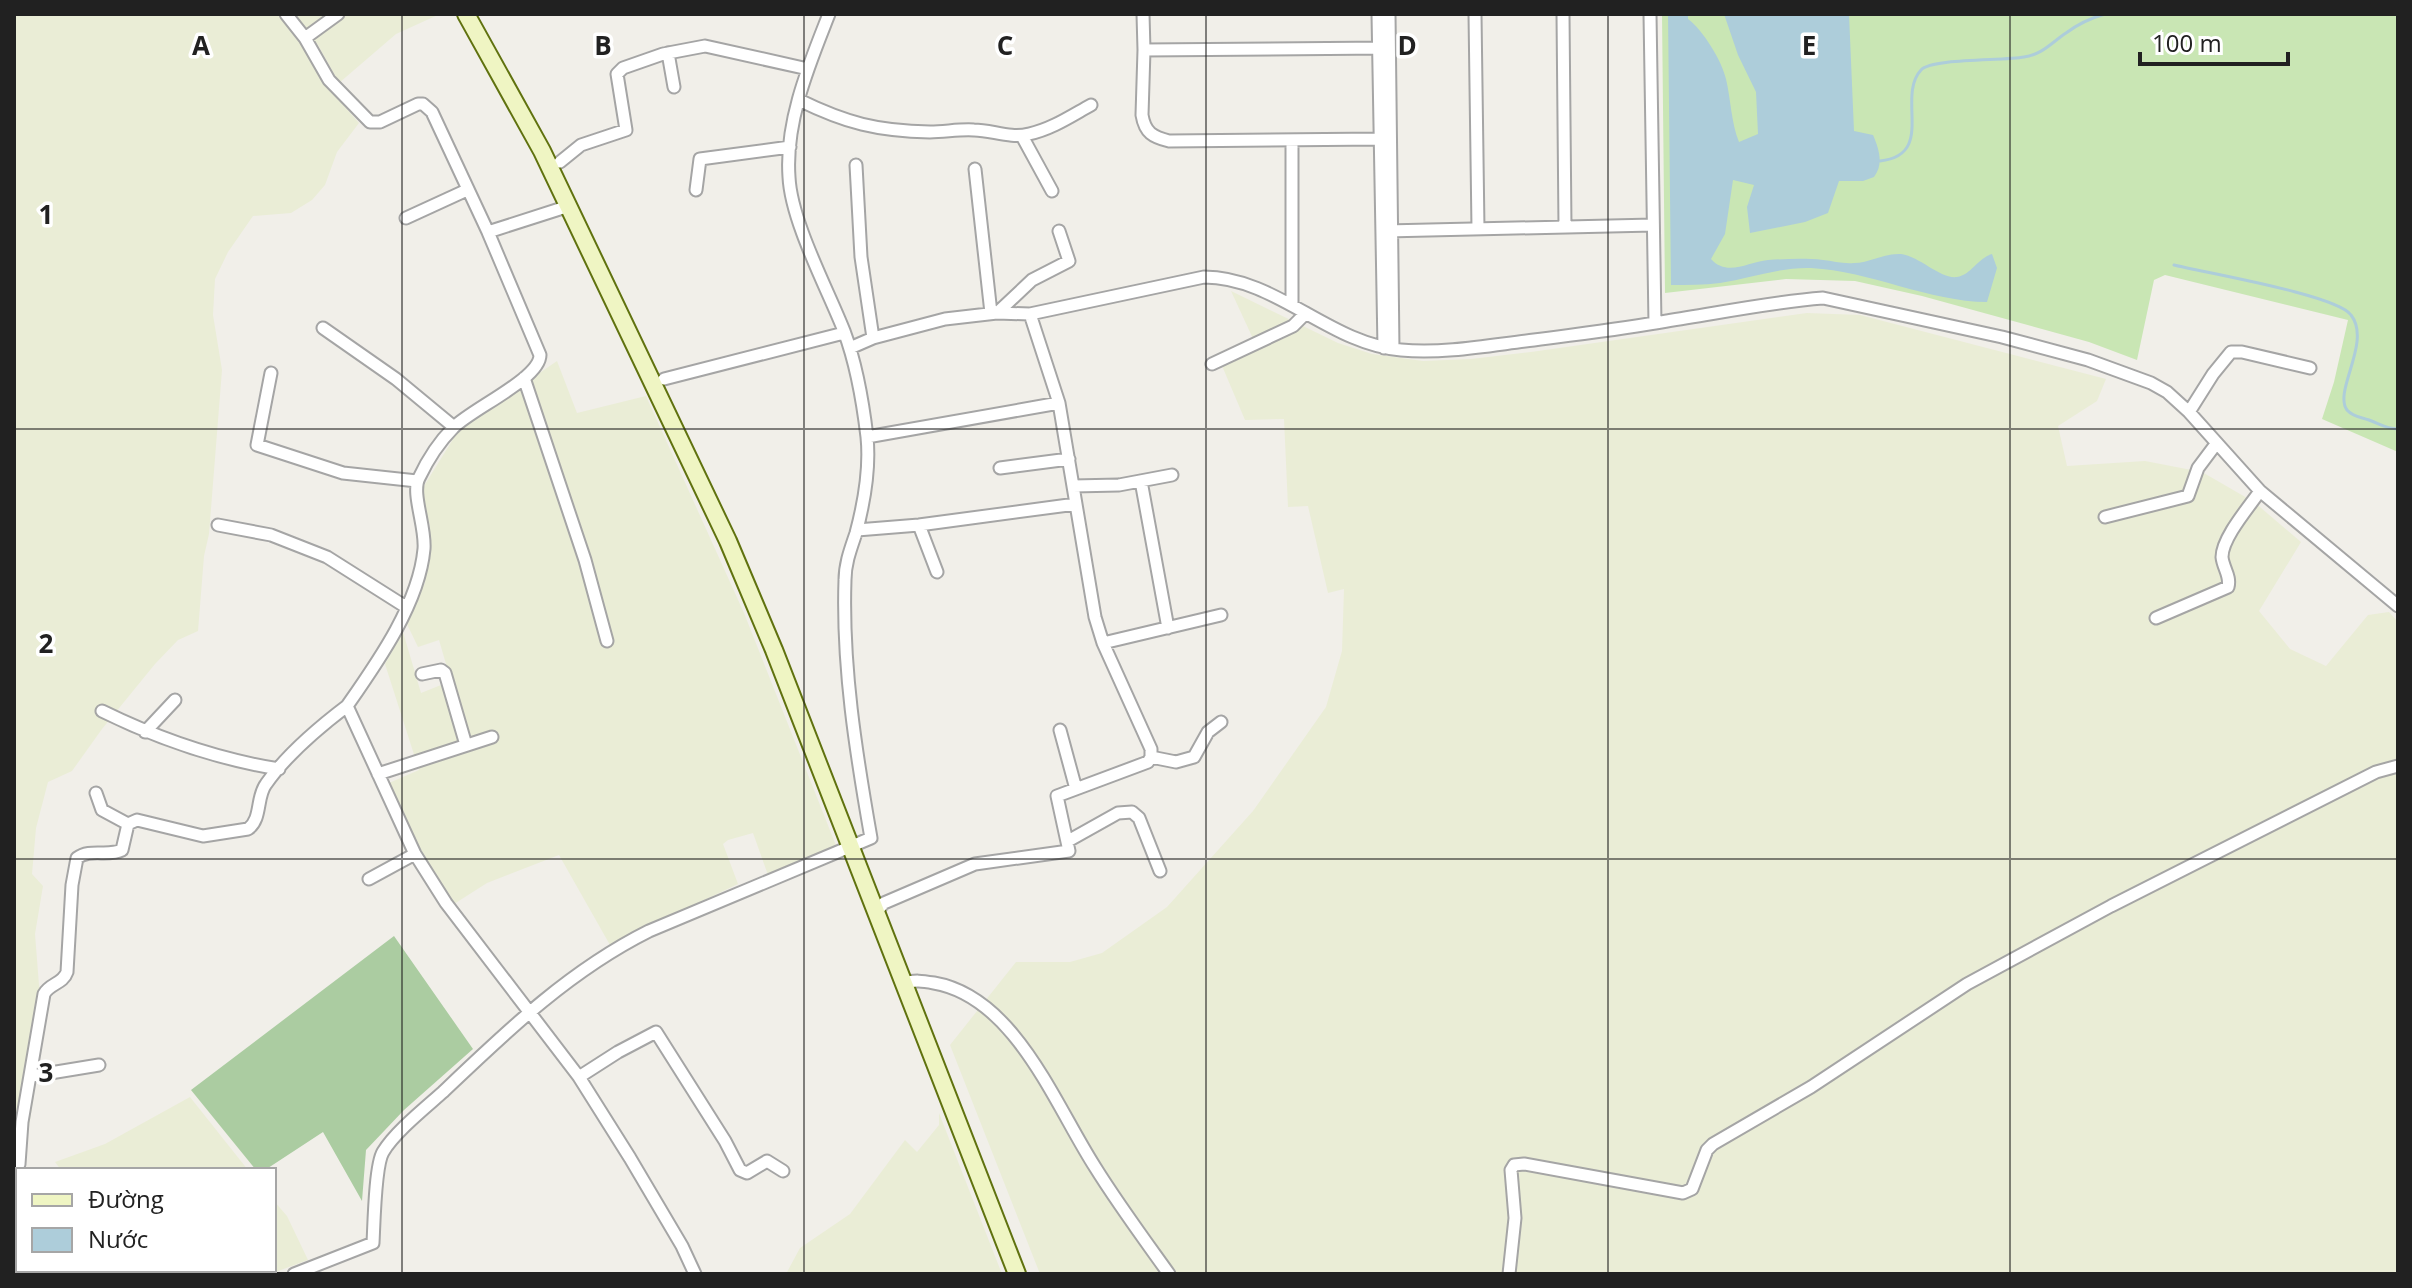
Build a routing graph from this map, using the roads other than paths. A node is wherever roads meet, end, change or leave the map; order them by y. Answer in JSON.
{"nodes":[{"id":1,"x":286,"y":14,"type":"edge"},
{"id":2,"x":338,"y":14,"type":"edge"},
{"id":3,"x":466,"y":14,"type":"edge"},
{"id":4,"x":479,"y":14,"type":"edge"},
{"id":5,"x":829,"y":14,"type":"edge"},
{"id":6,"x":1143,"y":14,"type":"edge"},
{"id":7,"x":1378,"y":14,"type":"edge"},
{"id":8,"x":1389,"y":14,"type":"edge"},
{"id":9,"x":1475,"y":14,"type":"edge"},
{"id":10,"x":1563,"y":14,"type":"edge"},
{"id":11,"x":1650,"y":14,"type":"edge"},
{"id":12,"x":305,"y":38,"type":"junction"},
{"id":13,"x":1384,"y":48,"type":"junction"},
{"id":14,"x":1144,"y":50,"type":"junction"},
{"id":15,"x":668,"y":53,"type":"junction"},
{"id":16,"x":808,"y":69,"type":"junction"},
{"id":17,"x":674,"y":87,"type":"dead end"},
{"id":18,"x":799,"y":100,"type":"junction"},
{"id":19,"x":1091,"y":105,"type":"dead end"},
{"id":20,"x":1022,"y":136,"type":"junction"},
{"id":21,"x":1380,"y":139,"type":"junction"},
{"id":22,"x":1292,"y":140,"type":"junction"},
{"id":23,"x":790,"y":147,"type":"junction"},
{"id":24,"x":560,"y":162,"type":"junction"},
{"id":25,"x":856,"y":165,"type":"dead end"},
{"id":26,"x":975,"y":169,"type":"dead end"},
{"id":27,"x":467,"y":190,"type":"junction"},
{"id":28,"x":696,"y":190,"type":"dead end"},
{"id":29,"x":1052,"y":191,"type":"dead end"},
{"id":30,"x":569,"y":206,"type":"junction"},
{"id":31,"x":406,"y":218,"type":"dead end"},
{"id":32,"x":1653,"y":225,"type":"junction"},
{"id":33,"x":1565,"y":227,"type":"junction"},
{"id":34,"x":1478,"y":229,"type":"junction"},
{"id":35,"x":1059,"y":231,"type":"dead end"},
{"id":36,"x":1387,"y":231,"type":"junction"},
{"id":37,"x":488,"y":232,"type":"junction"},
{"id":38,"x":1292,"y":304,"type":"junction"},
{"id":39,"x":994,"y":313,"type":"junction"},
{"id":40,"x":1306,"y":313,"type":"junction"},
{"id":41,"x":1030,"y":314,"type":"junction"},
{"id":42,"x":1655,"y":323,"type":"junction"},
{"id":43,"x":323,"y":328,"type":"dead end"},
{"id":44,"x":844,"y":333,"type":"junction"},
{"id":45,"x":873,"y":338,"type":"junction"},
{"id":46,"x":850,"y":348,"type":"junction"},
{"id":47,"x":1388,"y":349,"type":"junction"},
{"id":48,"x":1212,"y":364,"type":"dead end"},
{"id":49,"x":2310,"y":368,"type":"dead end"},
{"id":50,"x":271,"y":373,"type":"dead end"},
{"id":51,"x":524,"y":378,"type":"junction"},
{"id":52,"x":664,"y":379,"type":"junction"},
{"id":53,"x":1059,"y":403,"type":"junction"},
{"id":54,"x":2189,"y":412,"type":"junction"},
{"id":55,"x":454,"y":427,"type":"junction"},
{"id":56,"x":867,"y":437,"type":"junction"},
{"id":57,"x":2216,"y":444,"type":"junction"},
{"id":58,"x":1069,"y":459,"type":"junction"},
{"id":59,"x":1000,"y":468,"type":"dead end"},
{"id":60,"x":1172,"y":475,"type":"dead end"},
{"id":61,"x":417,"y":481,"type":"junction"},
{"id":62,"x":1141,"y":481,"type":"junction"},
{"id":63,"x":1073,"y":486,"type":"junction"},
{"id":64,"x":2260,"y":491,"type":"junction"},
{"id":65,"x":1076,"y":504,"type":"junction"},
{"id":66,"x":2105,"y":517,"type":"dead end"},
{"id":67,"x":218,"y":525,"type":"dead end"},
{"id":68,"x":919,"y":525,"type":"junction"},
{"id":69,"x":857,"y":530,"type":"junction"},
{"id":70,"x":937,"y":572,"type":"dead end"},
{"id":71,"x":2398,"y":606,"type":"edge"},
{"id":72,"x":406,"y":607,"type":"junction"},
{"id":73,"x":1221,"y":615,"type":"dead end"},
{"id":74,"x":2156,"y":618,"type":"dead end"},
{"id":75,"x":1168,"y":628,"type":"junction"},
{"id":76,"x":607,"y":641,"type":"dead end"},
{"id":77,"x":1103,"y":643,"type":"junction"},
{"id":78,"x":422,"y":674,"type":"dead end"},
{"id":79,"x":175,"y":700,"type":"dead end"},
{"id":80,"x":347,"y":706,"type":"junction"},
{"id":81,"x":102,"y":711,"type":"dead end"},
{"id":82,"x":1221,"y":722,"type":"dead end"},
{"id":83,"x":1060,"y":730,"type":"dead end"},
{"id":84,"x":145,"y":732,"type":"junction"},
{"id":85,"x":492,"y":737,"type":"dead end"},
{"id":86,"x":466,"y":745,"type":"junction"},
{"id":87,"x":1151,"y":757,"type":"junction"},
{"id":88,"x":2398,"y":766,"type":"edge"},
{"id":89,"x":279,"y":769,"type":"junction"},
{"id":90,"x":378,"y":774,"type":"junction"},
{"id":91,"x":1076,"y":789,"type":"junction"},
{"id":92,"x":96,"y":793,"type":"dead end"},
{"id":93,"x":128,"y":824,"type":"junction"},
{"id":94,"x":1068,"y":841,"type":"junction"},
{"id":95,"x":856,"y":845,"type":"junction"},
{"id":96,"x":415,"y":854,"type":"junction"},
{"id":97,"x":1160,"y":871,"type":"dead end"},
{"id":98,"x":369,"y":879,"type":"dead end"},
{"id":99,"x":880,"y":907,"type":"junction"},
{"id":100,"x":909,"y":982,"type":"junction"},
{"id":101,"x":530,"y":1010,"type":"junction"},
{"id":102,"x":99,"y":1065,"type":"dead end"},
{"id":103,"x":32,"y":1076,"type":"junction"},
{"id":104,"x":579,"y":1077,"type":"junction"},
{"id":105,"x":17,"y":1168,"type":"edge"},
{"id":106,"x":783,"y":1171,"type":"dead end"},
{"id":107,"x":294,"y":1274,"type":"edge"},
{"id":108,"x":695,"y":1274,"type":"edge"},
{"id":109,"x":1017,"y":1274,"type":"edge"},
{"id":110,"x":1029,"y":1274,"type":"edge"},
{"id":111,"x":1169,"y":1274,"type":"edge"},
{"id":112,"x":1509,"y":1274,"type":"edge"}],
"edges":[{"from":1,"to":12,"type":"street"},
{"from":2,"to":12,"type":"street"},
{"from":3,"to":30,"type":"main road"},
{"from":4,"to":24,"type":"main road"},
{"from":5,"to":16,"type":"street"},
{"from":6,"to":14,"type":"street"},
{"from":7,"to":13,"type":"street"},
{"from":8,"to":13,"type":"street"},
{"from":9,"to":34,"type":"street"},
{"from":10,"to":33,"type":"street"},
{"from":11,"to":32,"type":"street"},
{"from":12,"to":27,"type":"street"},
{"from":13,"to":14,"type":"street"},
{"from":13,"to":21,"type":"street"},
{"from":13,"to":36,"type":"street"},
{"from":14,"to":22,"type":"street"},
{"from":15,"to":16,"type":"street"},
{"from":15,"to":17,"type":"street"},
{"from":15,"to":24,"type":"street"},
{"from":16,"to":18,"type":"street"},
{"from":18,"to":20,"type":"street"},
{"from":18,"to":23,"type":"street"},
{"from":19,"to":20,"type":"street"},
{"from":20,"to":29,"type":"street"},
{"from":21,"to":22,"type":"street"},
{"from":21,"to":36,"type":"street"},
{"from":22,"to":38,"type":"street"},
{"from":23,"to":28,"type":"street"},
{"from":23,"to":44,"type":"street"},
{"from":24,"to":52,"type":"main road"},
{"from":25,"to":45,"type":"street"},
{"from":26,"to":39,"type":"street"},
{"from":27,"to":31,"type":"street"},
{"from":27,"to":37,"type":"street"},
{"from":30,"to":37,"type":"street"},
{"from":30,"to":95,"type":"main road"},
{"from":32,"to":33,"type":"street"},
{"from":32,"to":42,"type":"street"},
{"from":33,"to":34,"type":"street"},
{"from":34,"to":36,"type":"street"},
{"from":35,"to":39,"type":"street"},
{"from":36,"to":47,"type":"street"},
{"from":37,"to":51,"type":"street"},
{"from":38,"to":40,"type":"street"},
{"from":38,"to":41,"type":"street"},
{"from":39,"to":41,"type":"street"},
{"from":39,"to":45,"type":"street"},
{"from":40,"to":47,"type":"street"},
{"from":40,"to":48,"type":"street"},
{"from":41,"to":53,"type":"street"},
{"from":42,"to":47,"type":"street"},
{"from":42,"to":54,"type":"street"},
{"from":43,"to":55,"type":"street"},
{"from":44,"to":46,"type":"street"},
{"from":44,"to":52,"type":"street"},
{"from":45,"to":46,"type":"street"},
{"from":46,"to":56,"type":"street"},
{"from":49,"to":54,"type":"street"},
{"from":50,"to":61,"type":"street"},
{"from":51,"to":55,"type":"street"},
{"from":51,"to":76,"type":"street"},
{"from":52,"to":95,"type":"main road"},
{"from":53,"to":56,"type":"street"},
{"from":53,"to":58,"type":"street"},
{"from":54,"to":57,"type":"street"},
{"from":55,"to":61,"type":"street"},
{"from":56,"to":69,"type":"street"},
{"from":57,"to":64,"type":"street"},
{"from":57,"to":66,"type":"street"},
{"from":58,"to":59,"type":"street"},
{"from":58,"to":63,"type":"street"},
{"from":60,"to":62,"type":"street"},
{"from":61,"to":72,"type":"street"},
{"from":62,"to":63,"type":"street"},
{"from":62,"to":75,"type":"street"},
{"from":63,"to":65,"type":"street"},
{"from":64,"to":71,"type":"street"},
{"from":64,"to":74,"type":"street"},
{"from":65,"to":68,"type":"street"},
{"from":65,"to":77,"type":"street"},
{"from":67,"to":72,"type":"street"},
{"from":68,"to":69,"type":"street"},
{"from":68,"to":70,"type":"street"},
{"from":69,"to":95,"type":"street"},
{"from":72,"to":80,"type":"street"},
{"from":73,"to":75,"type":"street"},
{"from":75,"to":77,"type":"street"},
{"from":77,"to":87,"type":"street"},
{"from":78,"to":86,"type":"street"},
{"from":79,"to":84,"type":"street"},
{"from":80,"to":89,"type":"street"},
{"from":80,"to":90,"type":"street"},
{"from":81,"to":84,"type":"street"},
{"from":82,"to":87,"type":"street"},
{"from":83,"to":91,"type":"street"},
{"from":84,"to":89,"type":"street"},
{"from":85,"to":86,"type":"street"},
{"from":86,"to":90,"type":"street"},
{"from":87,"to":91,"type":"street"},
{"from":88,"to":112,"type":"street"},
{"from":89,"to":93,"type":"street"},
{"from":90,"to":96,"type":"street"},
{"from":91,"to":94,"type":"street"},
{"from":92,"to":93,"type":"street"},
{"from":93,"to":103,"type":"street"},
{"from":94,"to":97,"type":"street"},
{"from":94,"to":99,"type":"street"},
{"from":95,"to":99,"type":"main road"},
{"from":95,"to":101,"type":"street"},
{"from":96,"to":98,"type":"street"},
{"from":96,"to":101,"type":"street"},
{"from":99,"to":100,"type":"main road"},
{"from":100,"to":109,"type":"main road"},
{"from":100,"to":110,"type":"main road"},
{"from":100,"to":111,"type":"street"},
{"from":101,"to":104,"type":"street"},
{"from":101,"to":107,"type":"street"},
{"from":102,"to":103,"type":"street"},
{"from":103,"to":105,"type":"street"},
{"from":104,"to":106,"type":"street"},
{"from":104,"to":108,"type":"street"}]}
